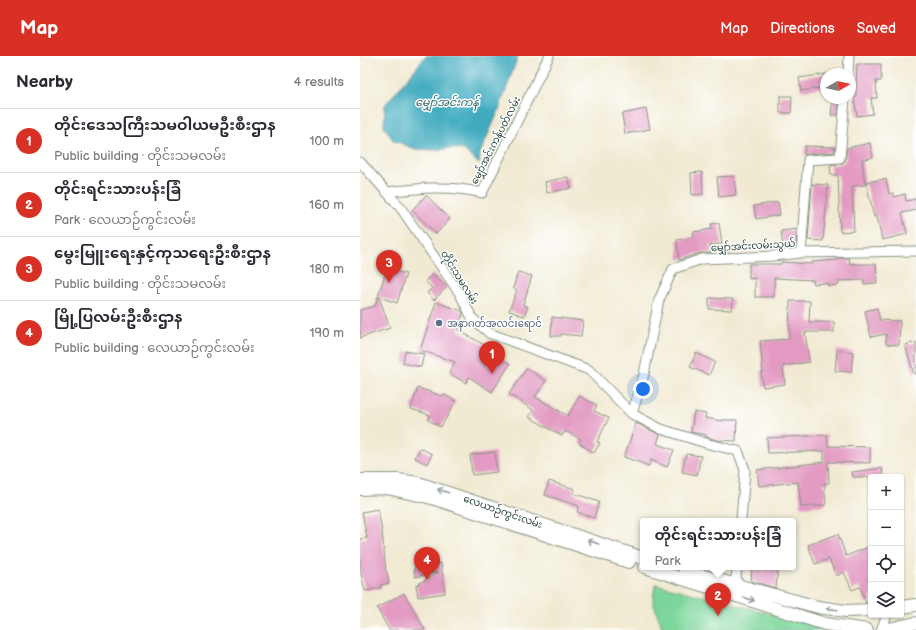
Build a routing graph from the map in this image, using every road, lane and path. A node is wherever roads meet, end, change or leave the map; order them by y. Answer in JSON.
{"nodes":[{"id":1,"x":549,"y":56,"type":"edge"},
{"id":2,"x":849,"y":56,"type":"edge"},
{"id":3,"x":848,"y":68,"type":"edge"},
{"id":4,"x":844,"y":104,"type":"edge"},
{"id":5,"x":360,"y":162,"type":"edge"},
{"id":6,"x":387,"y":192,"type":"junction"},
{"id":7,"x":916,"y":251,"type":"edge"},
{"id":8,"x":801,"y":254,"type":"junction"},
{"id":9,"x":632,"y":414,"type":"junction"},
{"id":10,"x":360,"y":480,"type":"edge"},
{"id":11,"x":360,"y":489,"type":"edge"},
{"id":12,"x":741,"y":518,"type":"edge"},
{"id":13,"x":640,"y":557,"type":"edge"},
{"id":14,"x":640,"y":566,"type":"edge"},
{"id":15,"x":656,"y":570,"type":"edge"},
{"id":16,"x":681,"y":570,"type":"edge"},
{"id":17,"x":737,"y":570,"type":"edge"},
{"id":18,"x":735,"y":590,"type":"junction"},
{"id":19,"x":916,"y":605,"type":"edge"},
{"id":20,"x":904,"y":607,"type":"edge"},
{"id":21,"x":868,"y":610,"type":"edge"},
{"id":22,"x":886,"y":618,"type":"edge"},
{"id":23,"x":916,"y":623,"type":"edge"},
{"id":24,"x":867,"y":630,"type":"edge"},
{"id":25,"x":882,"y":630,"type":"edge"}],
"edges":[{"from":1,"to":6,"type":"street","name":"မျှော်အင်းကန်ပတ်လမ်း"},
{"from":2,"to":3,"type":"street"},
{"from":4,"to":8,"type":"street","name":"မျှော်အင်းလမ်းသွယ်"},
{"from":5,"to":6,"type":"street","name":"တိုင်းသမလမ်း"},
{"from":6,"to":9,"type":"street","name":"တိုင်းသမလမ်း"},
{"from":7,"to":8,"type":"street"},
{"from":8,"to":9,"type":"street","name":"မျှော်အင်းလမ်းသွယ်"},
{"from":9,"to":12,"type":"street","name":"တိုင်းသမလမ်း"},
{"from":13,"to":10,"type":"street","name":"လေယာဉ်ကွင်းလမ်း","one_way":true},
{"from":11,"to":14,"type":"street","name":"လေယာဉ်ကွင်းလမ်း"},
{"from":15,"to":18,"type":"street","name":"လေယာဉ်ကွင်းလမ်း"},
{"from":16,"to":18,"type":"street","name":"လေယာဉ်ကွင်းလမ်း"},
{"from":17,"to":18,"type":"street"},
{"from":21,"to":18,"type":"street","name":"လေယာဉ်ကွင်းလမ်း","one_way":true},
{"from":18,"to":24,"type":"street","name":"လေယာဉ်ကွင်းလမ်း","one_way":true},
{"from":19,"to":20,"type":"street"},
{"from":22,"to":25,"type":"street"},
{"from":23,"to":25,"type":"street"}]}
